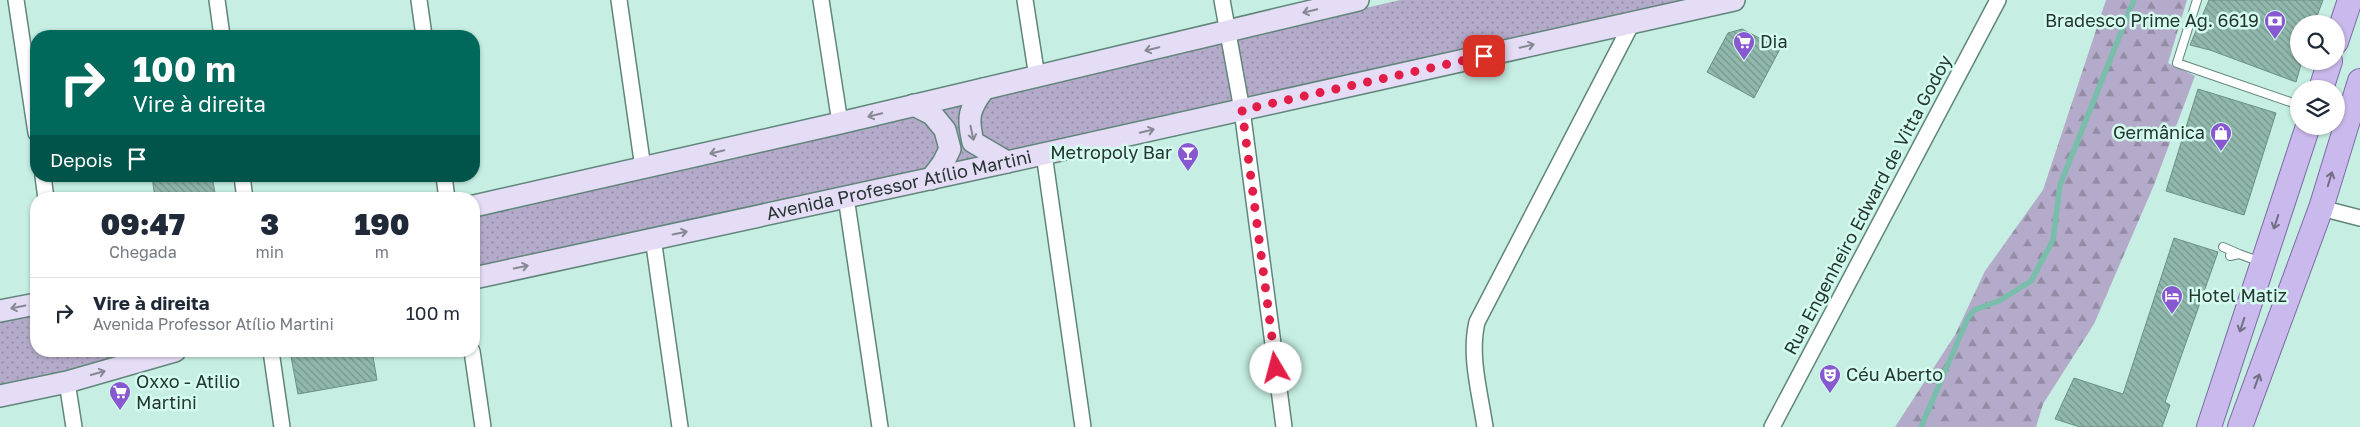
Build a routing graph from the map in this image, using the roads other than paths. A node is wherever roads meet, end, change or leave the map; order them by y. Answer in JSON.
{"nodes":[{"id":1,"x":16,"y":0,"type":"edge"},
{"id":2,"x":217,"y":0,"type":"edge"},
{"id":3,"x":419,"y":0,"type":"edge"},
{"id":4,"x":619,"y":0,"type":"edge"},
{"id":5,"x":821,"y":0,"type":"edge"},
{"id":6,"x":1025,"y":0,"type":"edge"},
{"id":7,"x":1222,"y":0,"type":"edge"},
{"id":8,"x":1358,"y":0,"type":"edge"},
{"id":9,"x":1734,"y":0,"type":"edge"},
{"id":10,"x":1998,"y":0,"type":"edge"},
{"id":11,"x":2197,"y":0,"type":"edge"},
{"id":12,"x":2350,"y":0,"type":"edge"},
{"id":13,"x":2345,"y":15,"type":"edge"},
{"id":14,"x":1632,"y":23,"type":"junction"},
{"id":15,"x":221,"y":30,"type":"edge"},
{"id":16,"x":423,"y":30,"type":"edge"},
{"id":17,"x":1227,"y":31,"type":"junction"},
{"id":18,"x":1037,"y":77,"type":"junction"},
{"id":19,"x":2360,"y":81,"type":"edge"},
{"id":20,"x":984,"y":89,"type":"junction"},
{"id":21,"x":30,"y":93,"type":"edge"},
{"id":22,"x":2290,"y":102,"type":"edge"},
{"id":23,"x":914,"y":105,"type":"junction"},
{"id":24,"x":1242,"y":110,"type":"junction"},
{"id":25,"x":840,"y":124,"type":"junction"},
{"id":26,"x":2305,"y":135,"type":"edge"},
{"id":27,"x":1044,"y":154,"type":"junction"},
{"id":28,"x":1007,"y":162,"type":"junction"},
{"id":29,"x":643,"y":168,"type":"junction"},
{"id":30,"x":930,"y":179,"type":"junction"},
{"id":31,"x":846,"y":197,"type":"junction"},
{"id":32,"x":480,"y":205,"type":"edge"},
{"id":33,"x":2321,"y":208,"type":"junction"},
{"id":34,"x":2360,"y":218,"type":"edge"},
{"id":35,"x":653,"y":238,"type":"junction"},
{"id":36,"x":2223,"y":247,"type":"dead end"},
{"id":37,"x":2239,"y":254,"type":"junction"},
{"id":38,"x":2230,"y":256,"type":"dead end"},
{"id":39,"x":2263,"y":262,"type":"junction"},
{"id":40,"x":480,"y":277,"type":"edge"},
{"id":41,"x":30,"y":305,"type":"edge"},
{"id":42,"x":0,"y":311,"type":"edge"},
{"id":43,"x":136,"y":357,"type":"edge"},
{"id":44,"x":272,"y":357,"type":"edge"},
{"id":45,"x":473,"y":357,"type":"edge"},
{"id":46,"x":67,"y":382,"type":"junction"},
{"id":47,"x":0,"y":396,"type":"edge"},
{"id":48,"x":74,"y":427,"type":"edge"},
{"id":49,"x":282,"y":427,"type":"edge"},
{"id":50,"x":483,"y":427,"type":"edge"},
{"id":51,"x":680,"y":427,"type":"edge"},
{"id":52,"x":880,"y":427,"type":"edge"},
{"id":53,"x":1083,"y":427,"type":"edge"},
{"id":54,"x":1284,"y":427,"type":"edge"},
{"id":55,"x":1484,"y":427,"type":"edge"},
{"id":56,"x":1772,"y":427,"type":"edge"},
{"id":57,"x":2209,"y":427,"type":"edge"},
{"id":58,"x":2240,"y":427,"type":"edge"}],
"edges":[{"from":1,"to":21,"type":"street"},
{"from":2,"to":15,"type":"street"},
{"from":3,"to":16,"type":"street"},
{"from":4,"to":29,"type":"street"},
{"from":5,"to":25,"type":"street"},
{"from":6,"to":18,"type":"street"},
{"from":7,"to":17,"type":"street"},
{"from":8,"to":17,"type":"main road","one_way":true},
{"from":9,"to":14,"type":"main road","name":"Avenida Professor Atílio Martini"},
{"from":10,"to":56,"type":"street","name":"Rua Engenheiro Edward de Vitta Godoy"},
{"from":11,"to":22,"type":"lane"},
{"from":12,"to":13,"type":"main road"},
{"from":24,"to":14,"type":"main road","name":"Avenida Professor Atílio Martini","one_way":true},
{"from":14,"to":55,"type":"street"},
{"from":17,"to":18,"type":"main road","one_way":true},
{"from":17,"to":24,"type":"street"},
{"from":18,"to":20,"type":"main road"},
{"from":33,"to":19,"type":"main road","one_way":true},
{"from":20,"to":23,"type":"main road"},
{"from":20,"to":28,"type":"main road","one_way":true},
{"from":23,"to":25,"type":"main road","one_way":true},
{"from":23,"to":30,"type":"main road"},
{"from":27,"to":24,"type":"main road","name":"Avenida Professor Atílio Martini","one_way":true},
{"from":24,"to":54,"type":"street"},
{"from":25,"to":29,"type":"main road","one_way":true},
{"from":26,"to":39,"type":"main road","one_way":true},
{"from":27,"to":28,"type":"main road","name":"Avenida Professor Atílio Martini"},
{"from":27,"to":53,"type":"street"},
{"from":28,"to":30,"type":"main road","name":"Avenida Professor Atílio Martini"},
{"from":29,"to":32,"type":"main road"},
{"from":30,"to":31,"type":"main road","name":"Avenida Professor Atílio Martini"},
{"from":35,"to":31,"type":"main road","name":"Avenida Professor Atílio Martini","one_way":true},
{"from":31,"to":52,"type":"street"},
{"from":33,"to":34,"type":"street"},
{"from":58,"to":33,"type":"main road","one_way":true},
{"from":40,"to":35,"type":"main road","name":"Avenida Professor Atílio Martini","one_way":true},
{"from":35,"to":51,"type":"street"},
{"from":36,"to":37,"type":"lane"},
{"from":37,"to":38,"type":"lane"},
{"from":37,"to":39,"type":"lane"},
{"from":39,"to":57,"type":"main road","one_way":true},
{"from":41,"to":42,"type":"main road","one_way":true},
{"from":46,"to":43,"type":"main road","one_way":true},
{"from":44,"to":49,"type":"street"},
{"from":45,"to":50,"type":"street"},
{"from":46,"to":47,"type":"main road"},
{"from":46,"to":48,"type":"street"}]}
